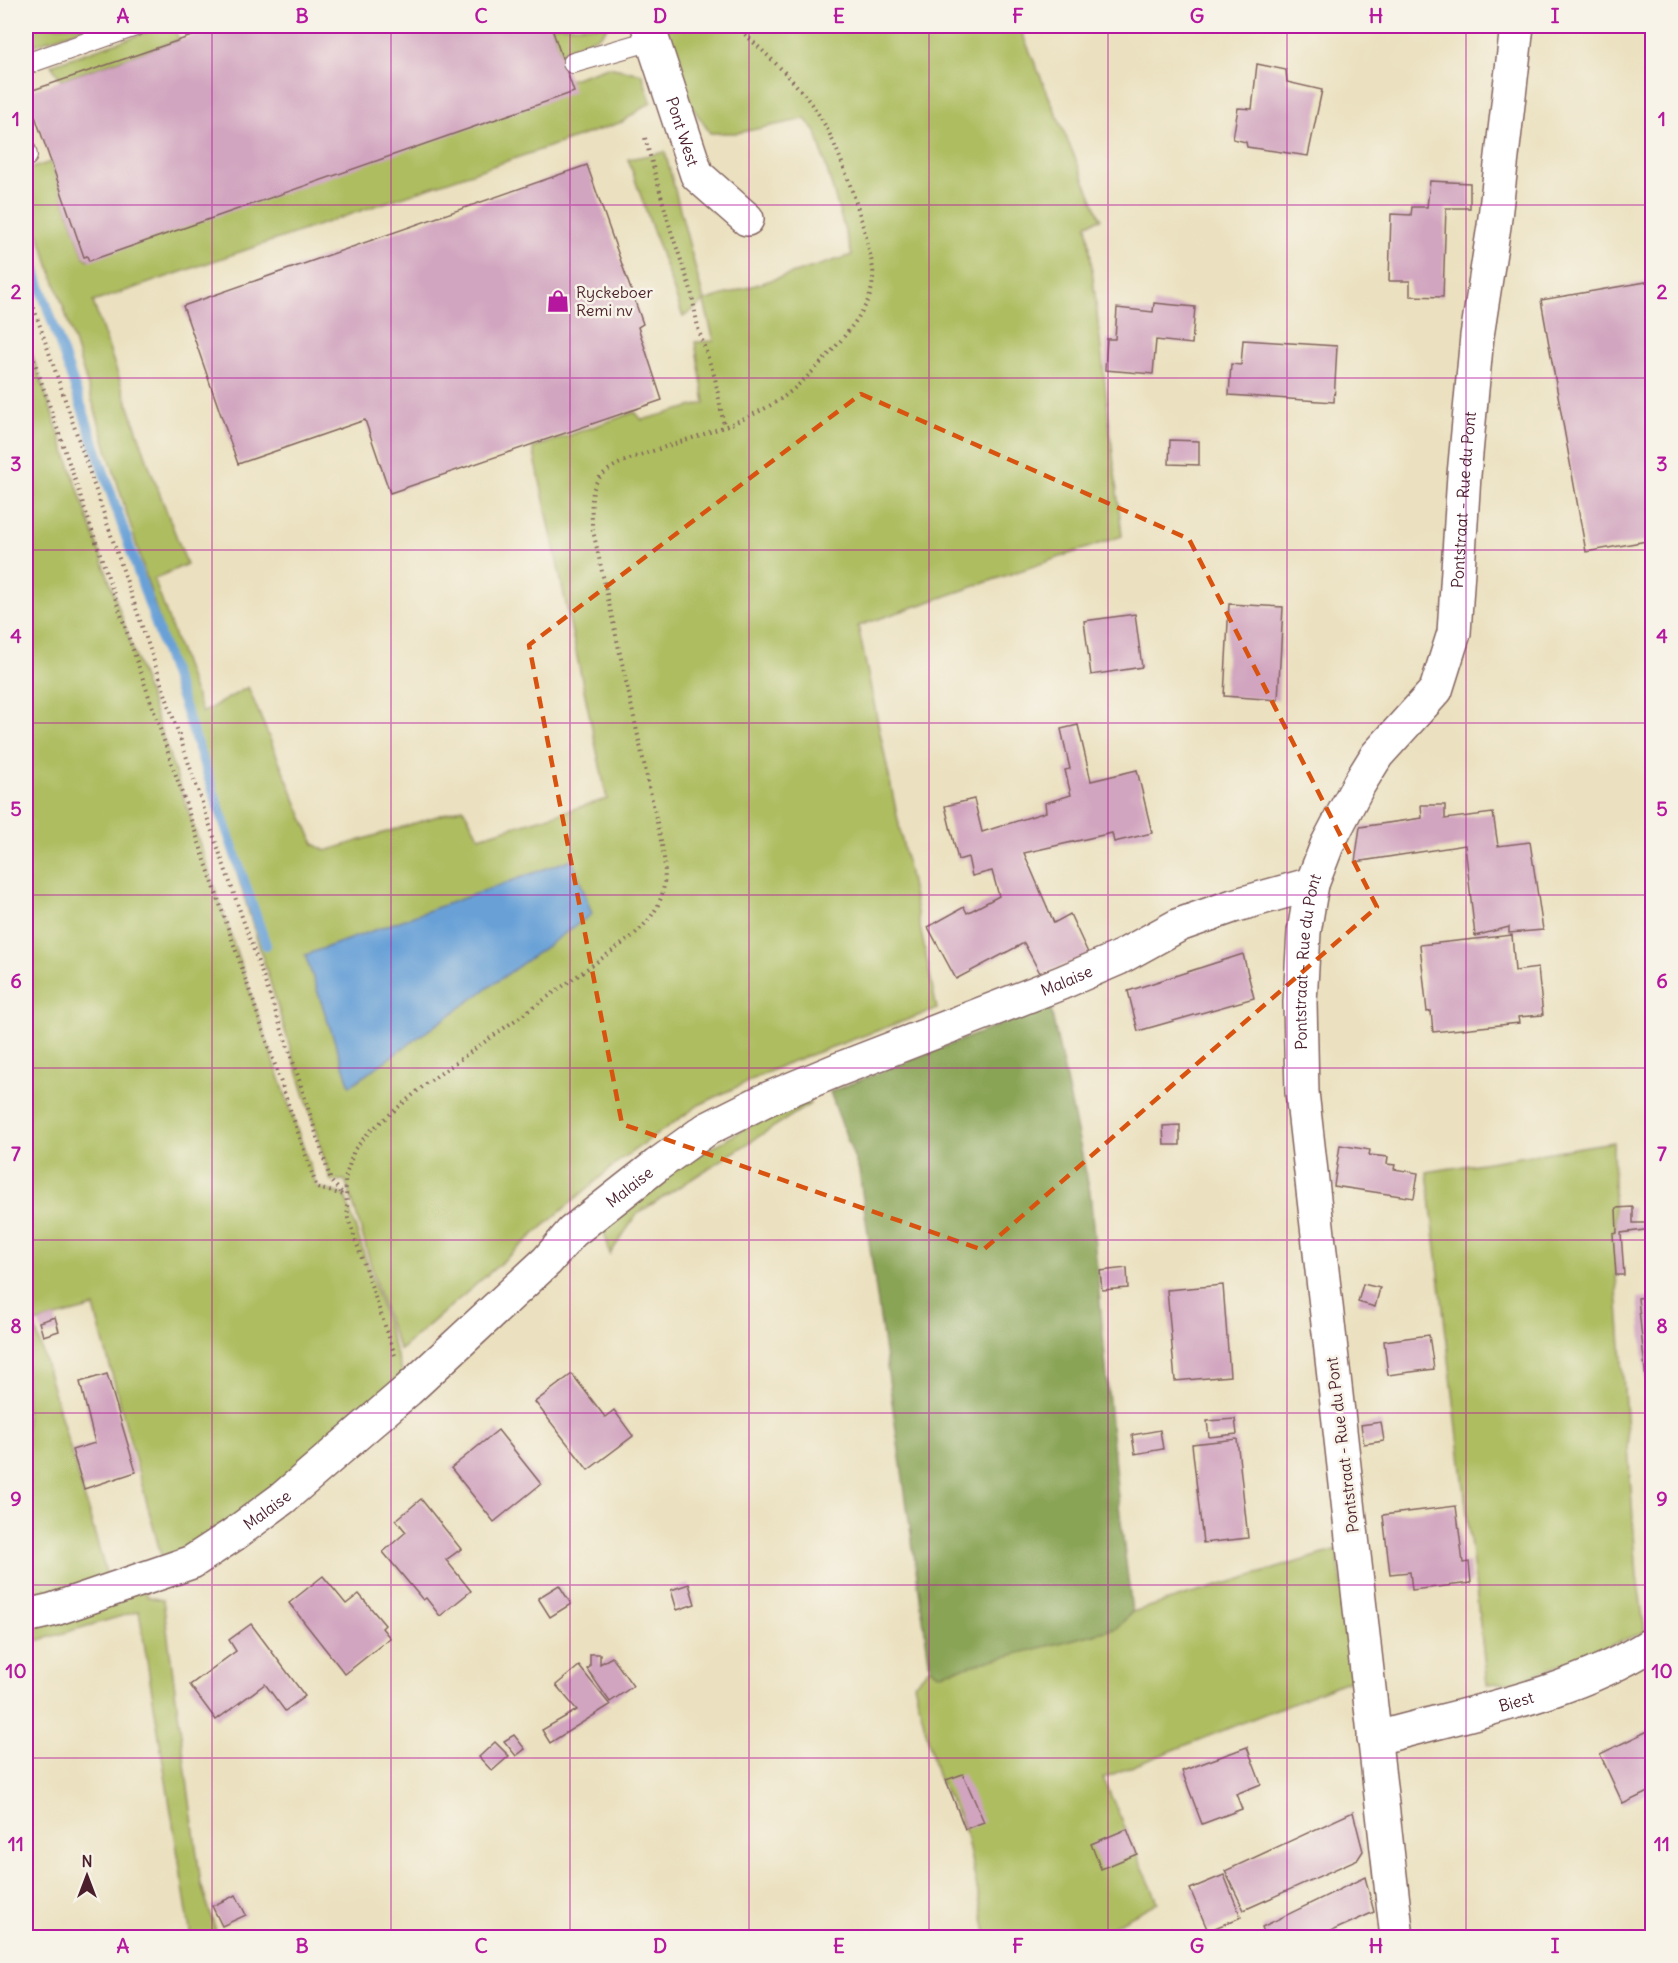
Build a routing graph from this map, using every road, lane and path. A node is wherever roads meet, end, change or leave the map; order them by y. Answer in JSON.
{"nodes":[{"id":1,"x":135,"y":26,"type":"edge"},
{"id":2,"x":736,"y":26,"type":"edge"},
{"id":3,"x":1517,"y":26,"type":"edge"},
{"id":4,"x":650,"y":33,"type":"edge"},
{"id":5,"x":573,"y":63,"type":"dead end"},
{"id":6,"x":26,"y":64,"type":"edge"},
{"id":7,"x":643,"y":128,"type":"dead end"},
{"id":8,"x":747,"y":219,"type":"dead end"},
{"id":9,"x":26,"y":285,"type":"edge"},
{"id":10,"x":26,"y":337,"type":"edge"},
{"id":11,"x":723,"y":426,"type":"junction"},
{"id":12,"x":1312,"y":884,"type":"junction"},
{"id":13,"x":345,"y":1195,"type":"junction"},
{"id":14,"x":408,"y":1390,"type":"junction"},
{"id":15,"x":26,"y":1616,"type":"edge"},
{"id":16,"x":1653,"y":1644,"type":"edge"},
{"id":17,"x":1374,"y":1739,"type":"junction"},
{"id":18,"x":1397,"y":1938,"type":"edge"}],
"edges":[{"from":1,"to":6,"type":"lane"},
{"from":2,"to":11,"type":"path"},
{"from":3,"to":12,"type":"street","name":"Pontstraat - Rue du Pont"},
{"from":4,"to":5,"type":"lane"},
{"from":4,"to":8,"type":"street","name":"Pont West"},
{"from":7,"to":11,"type":"path"},
{"from":9,"to":13,"type":"path"},
{"from":10,"to":13,"type":"path"},
{"from":11,"to":13,"type":"path"},
{"from":12,"to":14,"type":"street","name":"Malaise"},
{"from":12,"to":17,"type":"street","name":"Pontstraat - Rue du Pont"},
{"from":13,"to":14,"type":"path"},
{"from":14,"to":15,"type":"street","name":"Malaise"},
{"from":16,"to":17,"type":"street","name":"Biest"},
{"from":17,"to":18,"type":"street","name":"Pontstraat - Rue du Pont"}]}
